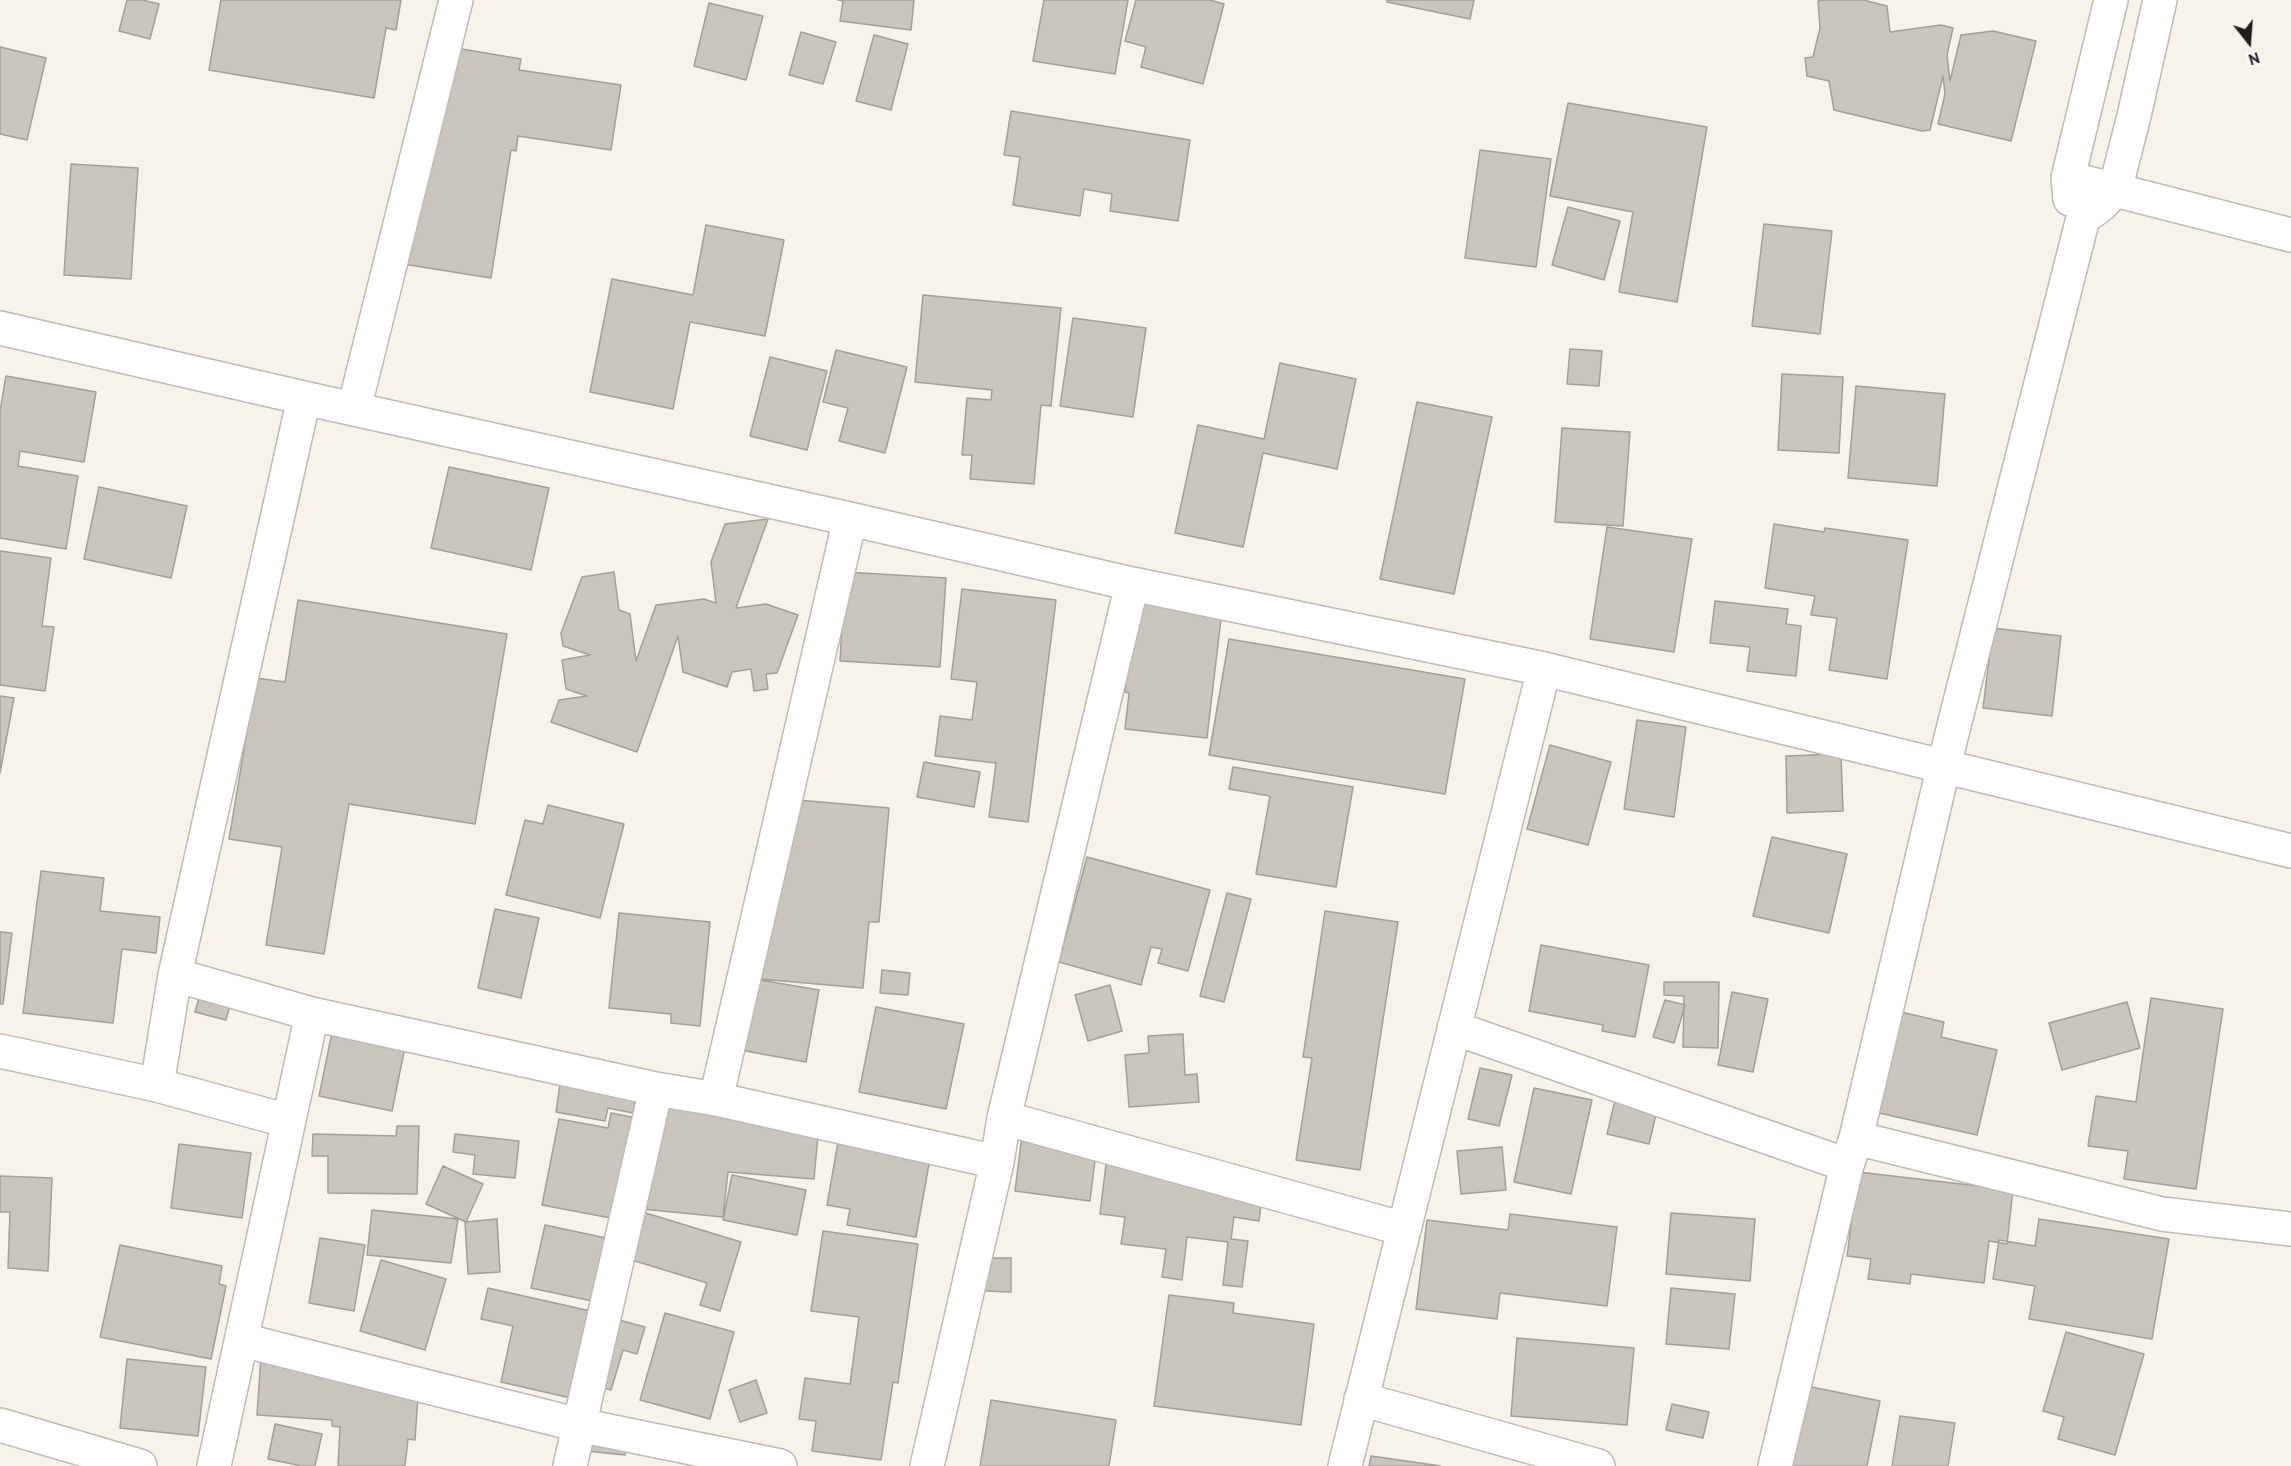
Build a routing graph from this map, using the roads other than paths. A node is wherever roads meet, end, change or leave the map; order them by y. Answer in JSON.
{"nodes":[{"id":1,"x":456,"y":0,"type":"edge"},
{"id":2,"x":2111,"y":0,"type":"edge"},
{"id":3,"x":2160,"y":0,"type":"edge"},
{"id":4,"x":2068,"y":178,"type":"junction"},
{"id":5,"x":2115,"y":190,"type":"junction"},
{"id":6,"x":2083,"y":218,"type":"junction"},
{"id":7,"x":2291,"y":235,"type":"edge"},
{"id":8,"x":0,"y":328,"type":"edge"},
{"id":9,"x":304,"y":399,"type":"junction"},
{"id":10,"x":354,"y":410,"type":"junction"},
{"id":11,"x":850,"y":519,"type":"junction"},
{"id":12,"x":1132,"y":584,"type":"junction"},
{"id":13,"x":1544,"y":669,"type":"junction"},
{"id":14,"x":1944,"y":765,"type":"junction"},
{"id":15,"x":2291,"y":850,"type":"edge"},
{"id":16,"x":175,"y":975,"type":"junction"},
{"id":17,"x":312,"y":1014,"type":"junction"},
{"id":18,"x":1454,"y":1028,"type":"junction"},
{"id":19,"x":0,"y":1051,"type":"edge"},
{"id":20,"x":157,"y":1085,"type":"junction"},
{"id":21,"x":656,"y":1089,"type":"junction"},
{"id":22,"x":716,"y":1099,"type":"junction"},
{"id":23,"x":1004,"y":1118,"type":"junction"},
{"id":24,"x":288,"y":1120,"type":"junction"},
{"id":25,"x":1852,"y":1152,"type":"junction"},
{"id":26,"x":997,"y":1162,"type":"junction"},
{"id":27,"x":1404,"y":1229,"type":"junction"},
{"id":28,"x":2291,"y":1229,"type":"edge"},
{"id":29,"x":242,"y":1340,"type":"junction"},
{"id":30,"x":1361,"y":1400,"type":"junction"},
{"id":31,"x":0,"y":1425,"type":"edge"},
{"id":32,"x":579,"y":1425,"type":"junction"},
{"id":33,"x":140,"y":1466,"type":"edge"},
{"id":34,"x":214,"y":1466,"type":"edge"},
{"id":35,"x":570,"y":1466,"type":"edge"},
{"id":36,"x":780,"y":1466,"type":"edge"},
{"id":37,"x":927,"y":1466,"type":"edge"},
{"id":38,"x":1346,"y":1466,"type":"edge"},
{"id":39,"x":1598,"y":1466,"type":"edge"},
{"id":40,"x":1775,"y":1466,"type":"edge"}],
"edges":[{"from":1,"to":10,"type":"street"},
{"from":2,"to":4,"type":"street"},
{"from":3,"to":5,"type":"street"},
{"from":4,"to":5,"type":"street"},
{"from":4,"to":6,"type":"street"},
{"from":5,"to":6,"type":"street"},
{"from":5,"to":7,"type":"street"},
{"from":6,"to":14,"type":"street"},
{"from":8,"to":9,"type":"street"},
{"from":9,"to":10,"type":"street"},
{"from":9,"to":16,"type":"street"},
{"from":10,"to":11,"type":"street"},
{"from":11,"to":12,"type":"street"},
{"from":11,"to":22,"type":"street"},
{"from":12,"to":13,"type":"street"},
{"from":12,"to":23,"type":"street"},
{"from":13,"to":14,"type":"street"},
{"from":13,"to":18,"type":"street"},
{"from":14,"to":15,"type":"street"},
{"from":14,"to":25,"type":"street"},
{"from":16,"to":17,"type":"street"},
{"from":16,"to":20,"type":"street"},
{"from":17,"to":21,"type":"street"},
{"from":17,"to":24,"type":"street"},
{"from":18,"to":25,"type":"street"},
{"from":18,"to":27,"type":"street"},
{"from":19,"to":20,"type":"street"},
{"from":20,"to":24,"type":"street"},
{"from":21,"to":22,"type":"street"},
{"from":21,"to":32,"type":"street"},
{"from":22,"to":26,"type":"street"},
{"from":23,"to":26,"type":"street"},
{"from":23,"to":27,"type":"street"},
{"from":24,"to":29,"type":"street"},
{"from":25,"to":28,"type":"street"},
{"from":25,"to":40,"type":"street"},
{"from":26,"to":37,"type":"street"},
{"from":27,"to":30,"type":"street"},
{"from":29,"to":32,"type":"street"},
{"from":29,"to":34,"type":"street"},
{"from":30,"to":38,"type":"street"},
{"from":30,"to":39,"type":"street"},
{"from":31,"to":33,"type":"street"},
{"from":32,"to":35,"type":"street"},
{"from":32,"to":36,"type":"street"}]}
